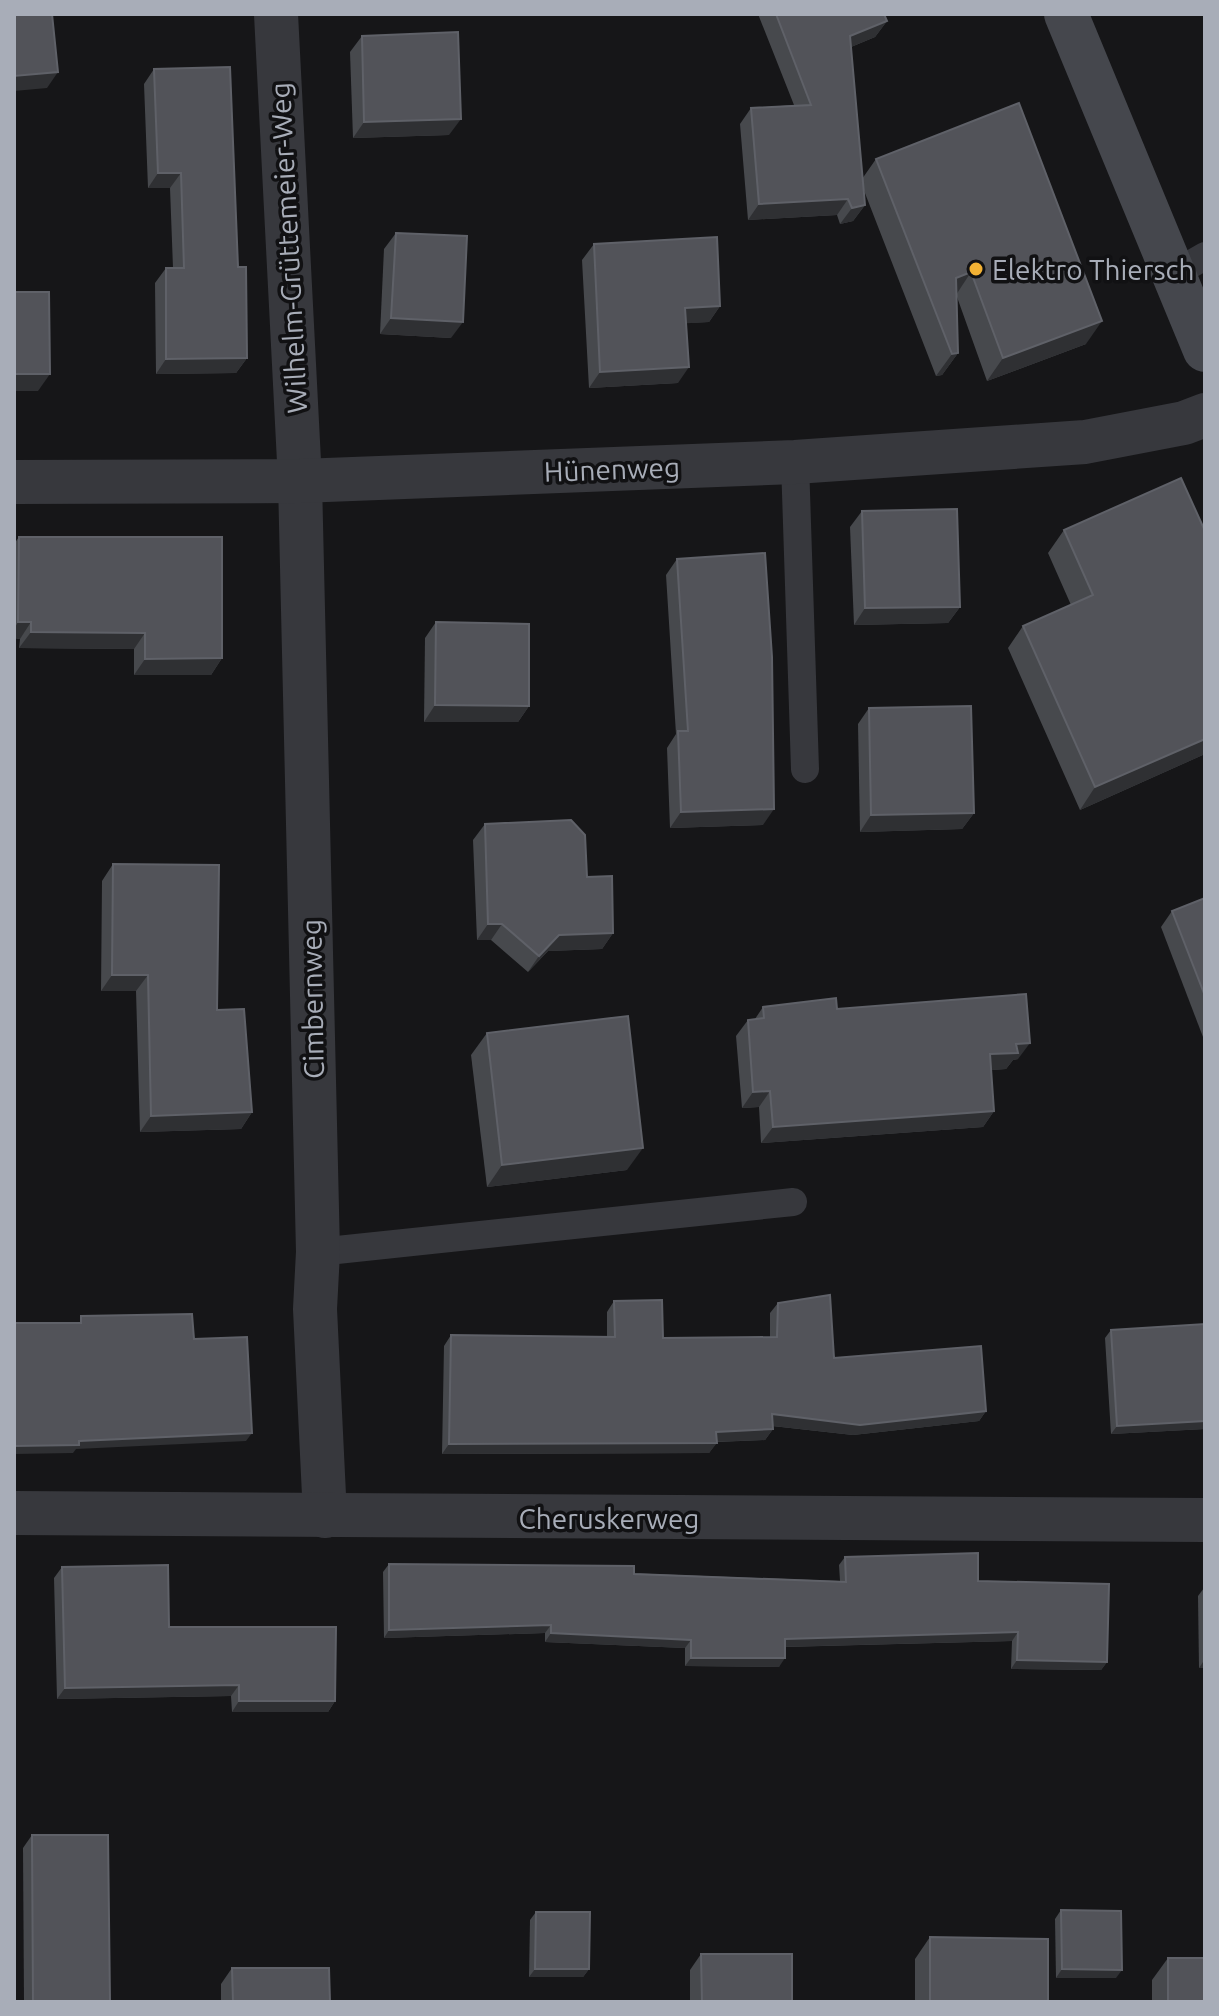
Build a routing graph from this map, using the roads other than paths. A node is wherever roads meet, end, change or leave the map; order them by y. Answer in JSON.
{"nodes":[{"id":1,"x":276,"y":14,"type":"edge"},
{"id":2,"x":1066,"y":14,"type":"edge"},
{"id":3,"x":1190,"y":265,"type":"edge"},
{"id":4,"x":1205,"y":350,"type":"edge"},
{"id":5,"x":1205,"y":415,"type":"edge"},
{"id":6,"x":795,"y":462,"type":"junction"},
{"id":7,"x":300,"y":481,"type":"junction"},
{"id":8,"x":14,"y":482,"type":"edge"},
{"id":9,"x":805,"y":769,"type":"dead end"},
{"id":10,"x":793,"y":1202,"type":"dead end"},
{"id":11,"x":318,"y":1252,"type":"junction"},
{"id":12,"x":14,"y":1513,"type":"edge"},
{"id":13,"x":325,"y":1516,"type":"junction"},
{"id":14,"x":1205,"y":1520,"type":"edge"}],
"edges":[{"from":1,"to":7,"type":"street","name":"Wilhelm-Grüttemeier-Weg"},
{"from":2,"to":3,"type":"main road"},
{"from":3,"to":4,"type":"main road"},
{"from":5,"to":6,"type":"street","name":"Hünenweg"},
{"from":6,"to":7,"type":"street","name":"Hünenweg"},
{"from":6,"to":9,"type":"lane"},
{"from":7,"to":8,"type":"street","name":"Hünenweg"},
{"from":7,"to":11,"type":"street","name":"Cimbernweg"},
{"from":10,"to":11,"type":"lane"},
{"from":11,"to":13,"type":"street","name":"Cimbernweg"},
{"from":12,"to":13,"type":"street","name":"Cheruskerweg"},
{"from":13,"to":14,"type":"street","name":"Cheruskerweg"}]}
